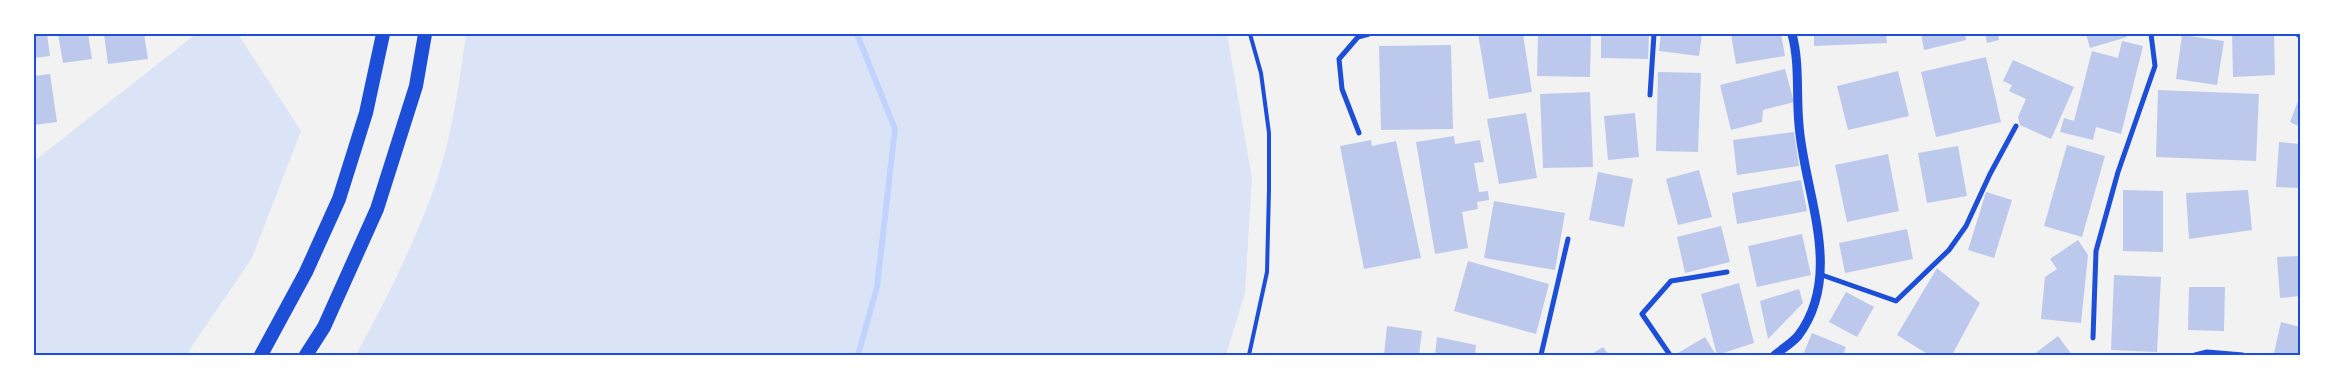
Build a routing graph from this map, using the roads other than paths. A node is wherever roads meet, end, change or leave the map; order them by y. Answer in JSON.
{"nodes":[{"id":1,"x":383,"y":34,"type":"edge"},
{"id":2,"x":425,"y":34,"type":"edge"},
{"id":3,"x":1250,"y":34,"type":"edge"},
{"id":4,"x":1369,"y":34,"type":"edge"},
{"id":5,"x":1654,"y":34,"type":"edge"},
{"id":6,"x":1792,"y":34,"type":"edge"},
{"id":7,"x":2150,"y":34,"type":"edge"},
{"id":8,"x":2297,"y":34,"type":"edge"},
{"id":9,"x":2300,"y":36,"type":"edge"},
{"id":10,"x":1650,"y":96,"type":"dead end"},
{"id":11,"x":2016,"y":126,"type":"dead end"},
{"id":12,"x":1359,"y":133,"type":"dead end"},
{"id":13,"x":1568,"y":239,"type":"dead end"},
{"id":14,"x":1727,"y":272,"type":"dead end"},
{"id":15,"x":1819,"y":274,"type":"junction"},
{"id":16,"x":2093,"y":338,"type":"dead end"},
{"id":17,"x":1782,"y":352,"type":"edge"},
{"id":18,"x":261,"y":355,"type":"edge"},
{"id":19,"x":306,"y":355,"type":"edge"},
{"id":20,"x":1249,"y":355,"type":"edge"},
{"id":21,"x":1541,"y":355,"type":"edge"},
{"id":22,"x":1670,"y":355,"type":"edge"},
{"id":23,"x":1775,"y":355,"type":"edge"},
{"id":24,"x":2195,"y":355,"type":"edge"},
{"id":25,"x":2243,"y":355,"type":"edge"}],
"edges":[{"from":1,"to":18,"type":"highway"},
{"from":2,"to":19,"type":"highway"},
{"from":3,"to":20,"type":"lane"},
{"from":4,"to":12,"type":"street"},
{"from":5,"to":10,"type":"street"},
{"from":6,"to":15,"type":"street"},
{"from":7,"to":16,"type":"street"},
{"from":8,"to":9,"type":"street"},
{"from":11,"to":15,"type":"street"},
{"from":13,"to":21,"type":"street"},
{"from":14,"to":22,"type":"street"},
{"from":15,"to":17,"type":"street"},
{"from":17,"to":23,"type":"street"},
{"from":24,"to":25,"type":"street"}]}
